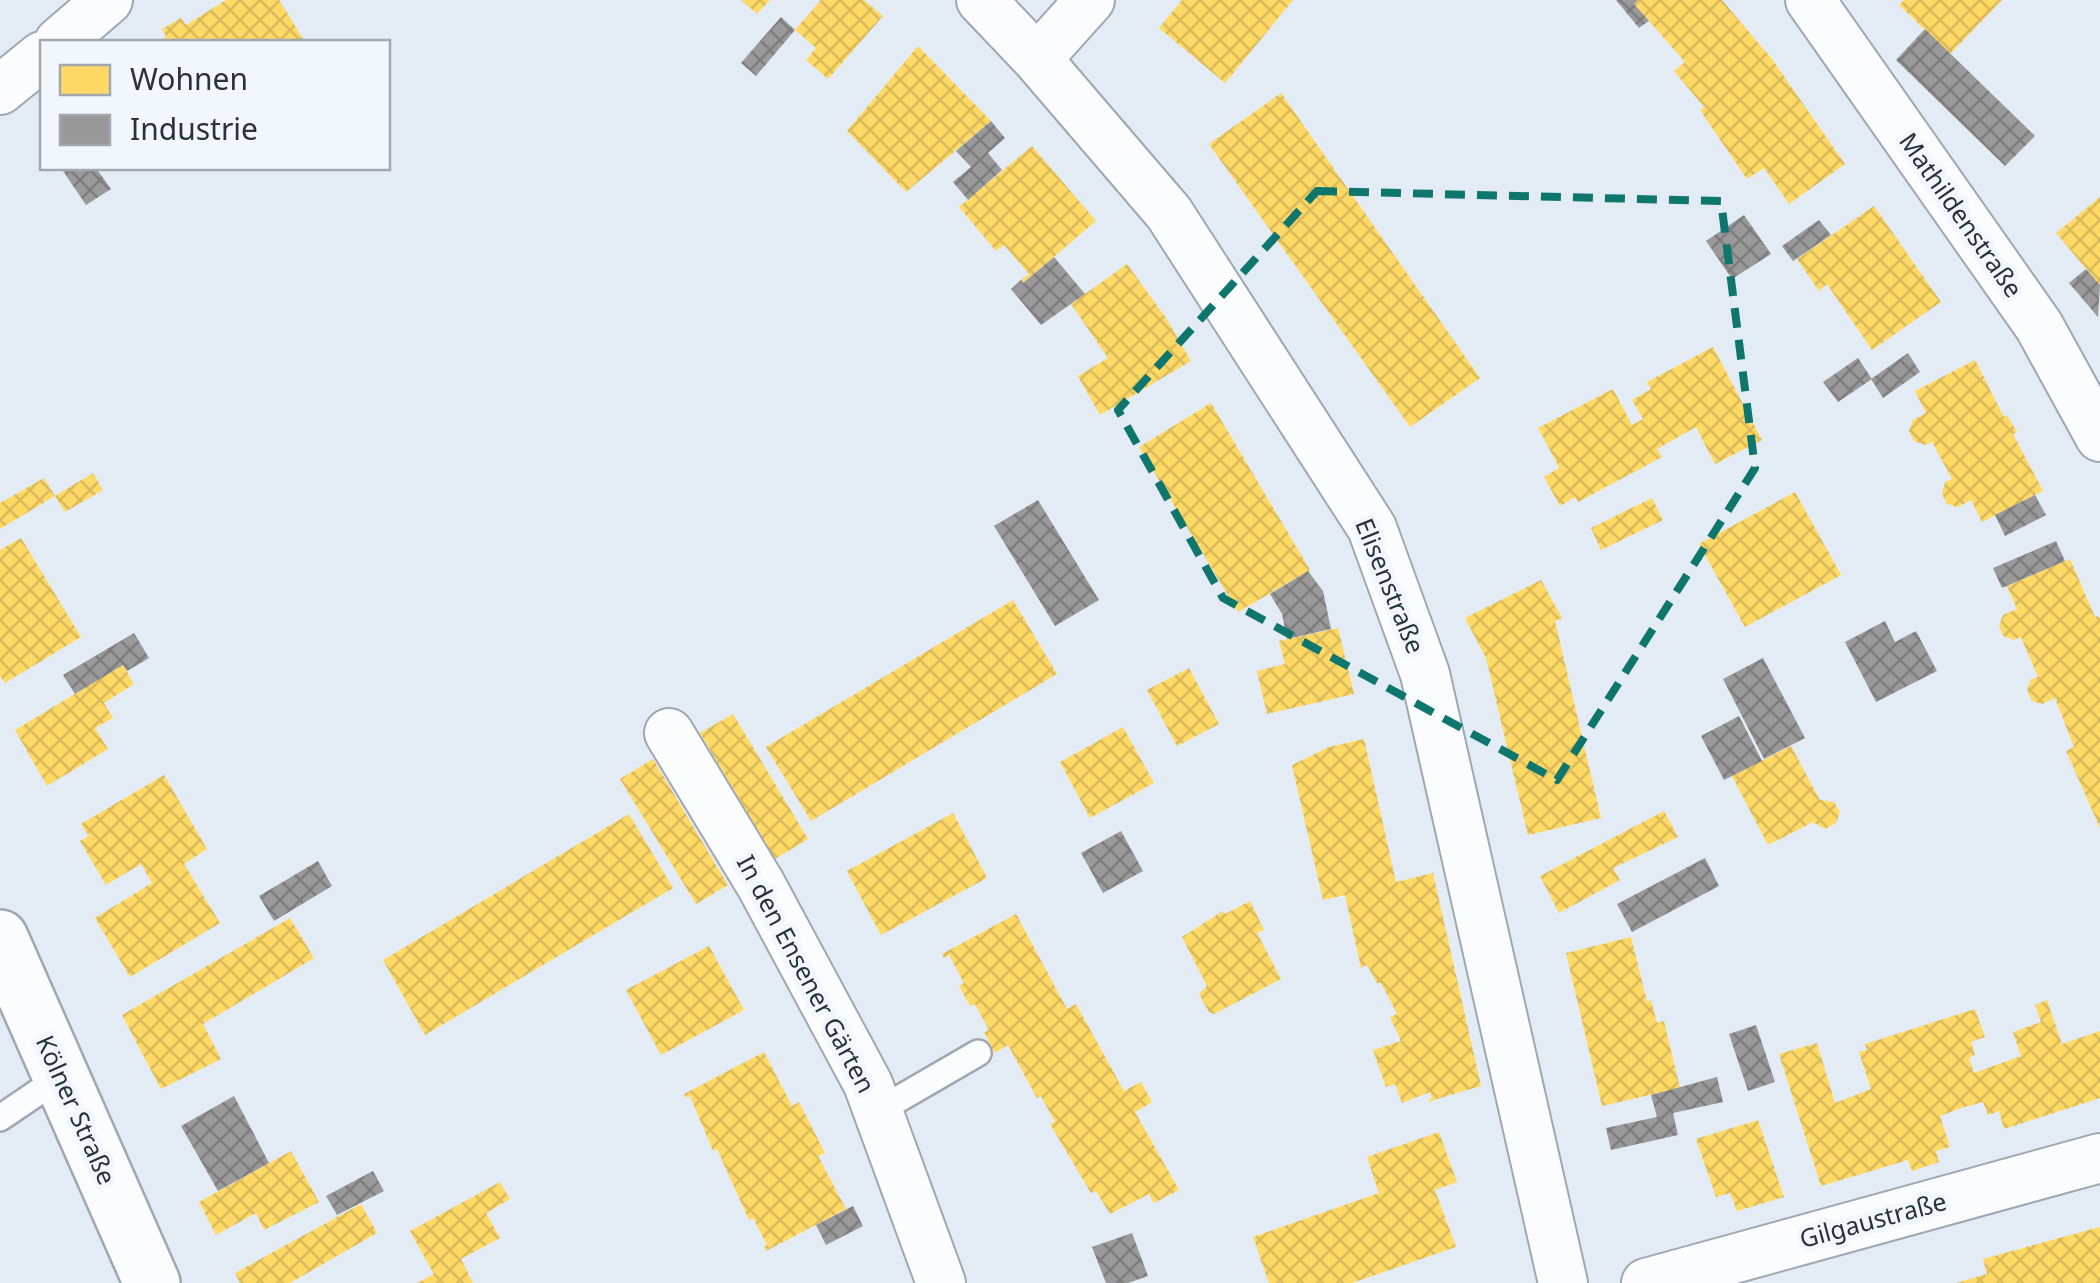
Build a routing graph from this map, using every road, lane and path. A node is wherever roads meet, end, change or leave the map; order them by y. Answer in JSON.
{"nodes":[{"id":1,"x":108,"y":0,"type":"edge"},
{"id":2,"x":981,"y":0,"type":"edge"},
{"id":3,"x":1090,"y":0,"type":"edge"},
{"id":4,"x":1810,"y":0,"type":"edge"},
{"id":5,"x":60,"y":40,"type":"edge"},
{"id":6,"x":40,"y":58,"type":"edge"},
{"id":7,"x":1036,"y":58,"type":"junction"},
{"id":8,"x":0,"y":90,"type":"edge"},
{"id":9,"x":2097,"y":423,"type":"edge"},
{"id":10,"x":669,"y":733,"type":"dead end"},
{"id":11,"x":0,"y":938,"type":"edge"},
{"id":12,"x":978,"y":1053,"type":"dead end"},
{"id":13,"x":62,"y":1076,"type":"junction"},
{"id":14,"x":878,"y":1110,"type":"junction"},
{"id":15,"x":0,"y":1118,"type":"edge"},
{"id":16,"x":2100,"y":1158,"type":"edge"},
{"id":17,"x":152,"y":1283,"type":"edge"},
{"id":18,"x":941,"y":1283,"type":"edge"},
{"id":19,"x":1563,"y":1283,"type":"edge"},
{"id":20,"x":1646,"y":1283,"type":"edge"}],
"edges":[{"from":1,"to":5,"type":"street"},
{"from":2,"to":7,"type":"street","name":"Elisenstraße"},
{"from":3,"to":7,"type":"street"},
{"from":4,"to":9,"type":"street","name":"Mathildenstraße"},
{"from":6,"to":8,"type":"street"},
{"from":7,"to":19,"type":"street","name":"Elisenstraße"},
{"from":10,"to":14,"type":"street","name":"In den Ensener Gärten"},
{"from":11,"to":13,"type":"main road","name":"Kölner Straße"},
{"from":12,"to":14,"type":"lane"},
{"from":13,"to":15,"type":"lane"},
{"from":13,"to":17,"type":"main road","name":"Kölner Straße"},
{"from":14,"to":18,"type":"street","name":"In den Ensener Gärten"},
{"from":16,"to":20,"type":"street","name":"Gilgaustraße"}]}
